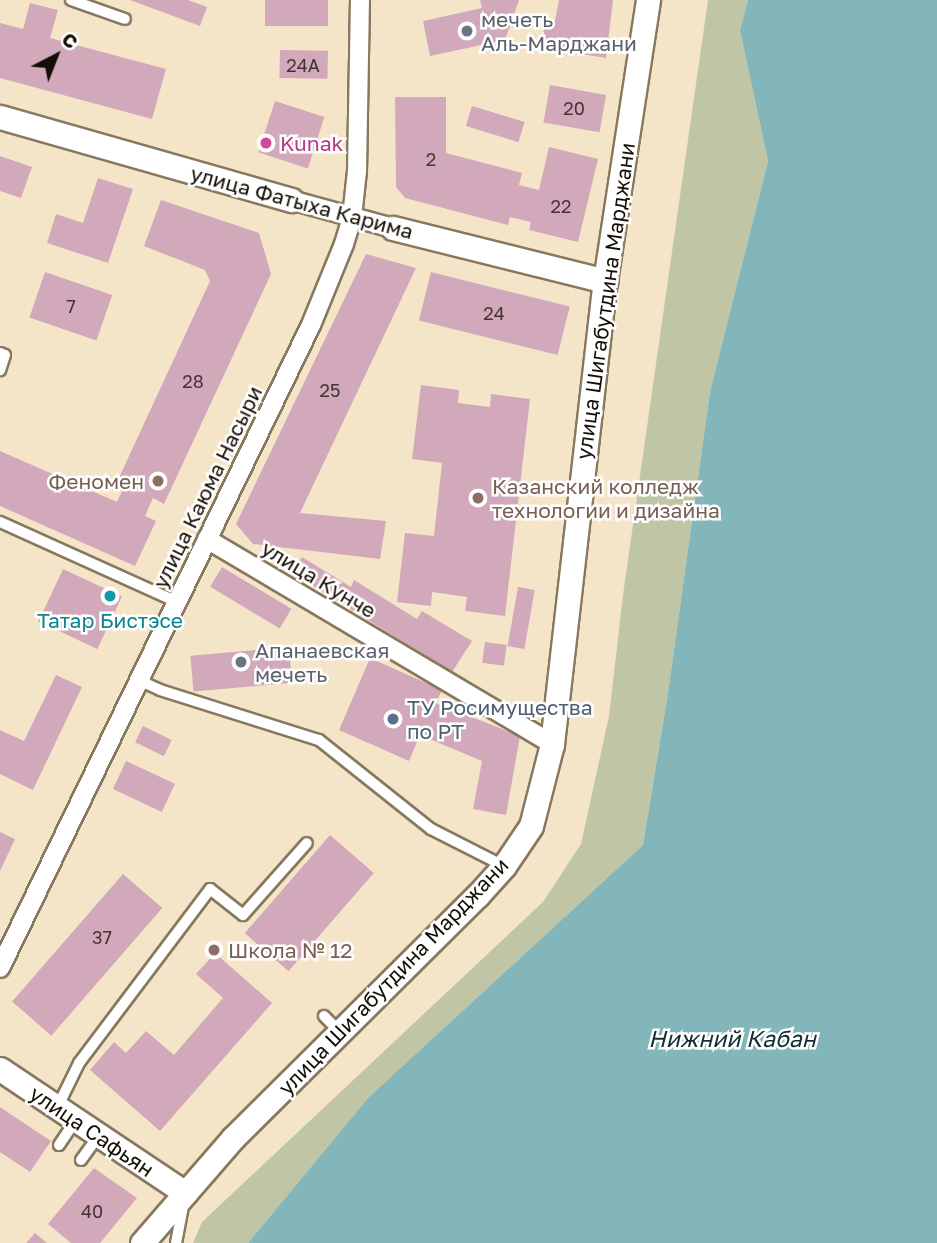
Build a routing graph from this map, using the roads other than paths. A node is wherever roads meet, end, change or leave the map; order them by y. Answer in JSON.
{"nodes":[{"id":1,"x":71,"y":0,"type":"edge"},
{"id":2,"x":360,"y":0,"type":"edge"},
{"id":3,"x":648,"y":0,"type":"edge"},
{"id":4,"x":125,"y":19,"type":"dead end"},
{"id":5,"x":0,"y":117,"type":"edge"},
{"id":6,"x":291,"y":200,"type":"joint"},
{"id":7,"x":352,"y":217,"type":"junction"},
{"id":8,"x":393,"y":228,"type":"joint"},
{"id":9,"x":605,"y":281,"type":"junction"},
{"id":10,"x":0,"y":353,"type":"edge"},
{"id":11,"x":0,"y":370,"type":"edge"},
{"id":12,"x":0,"y":522,"type":"edge"},
{"id":13,"x":207,"y":539,"type":"junction"},
{"id":14,"x":177,"y":602,"type":"junction"},
{"id":15,"x":138,"y":680,"type":"junction"},
{"id":16,"x":552,"y":744,"type":"junction"},
{"id":17,"x":307,"y":843,"type":"dead end"},
{"id":18,"x":504,"y":866,"type":"junction"},
{"id":19,"x":0,"y":968,"type":"edge"},
{"id":20,"x":2,"y":1076,"type":"edge"},
{"id":21,"x":67,"y":1114,"type":"junction"},
{"id":22,"x":99,"y":1135,"type":"junction"},
{"id":23,"x":59,"y":1145,"type":"dead end"},
{"id":24,"x":81,"y":1160,"type":"dead end"},
{"id":25,"x":185,"y":1193,"type":"junction"},
{"id":26,"x":142,"y":1243,"type":"edge"},
{"id":27,"x":176,"y":1243,"type":"edge"}],
"edges":[{"from":1,"to":4,"type":"lane"},
{"from":2,"to":7,"type":"street","name":"улица Каюма Насыри"},
{"from":3,"to":9,"type":"street","name":"улица Шигабутдина Марджани"},
{"from":5,"to":6,"type":"street","name":"улица Фатыха Карима"},
{"from":6,"to":7,"type":"street","name":"улица Фатыха Карима"},
{"from":7,"to":8,"type":"street","name":"улица Фатыха Карима"},
{"from":7,"to":13,"type":"street","name":"улица Каюма Насыри"},
{"from":8,"to":9,"type":"street","name":"улица Фатыха Карима"},
{"from":9,"to":16,"type":"street","name":"улица Шигабутдина Марджани"},
{"from":10,"to":11,"type":"lane"},
{"from":12,"to":14,"type":"lane"},
{"from":13,"to":14,"type":"street","name":"улица Каюма Насыри"},
{"from":13,"to":16,"type":"street","name":"улица Кунче"},
{"from":14,"to":15,"type":"street","name":"улица Каюма Насыри"},
{"from":15,"to":18,"type":"lane"},
{"from":15,"to":19,"type":"street","name":"улица Каюма Насыри"},
{"from":16,"to":18,"type":"street","name":"улица Шигабутдина Марджани"},
{"from":17,"to":21,"type":"lane"},
{"from":18,"to":25,"type":"street","name":"улица Шигабутдина Марджани"},
{"from":20,"to":21,"type":"street","name":"улица Сафьян"},
{"from":21,"to":22,"type":"street","name":"улица Сафьян"},
{"from":21,"to":23,"type":"lane"},
{"from":22,"to":24,"type":"lane"},
{"from":22,"to":25,"type":"street","name":"улица Сафьян"},
{"from":25,"to":26,"type":"street","name":"улица Шигабутдина Марджани"},
{"from":25,"to":27,"type":"lane"}]}
